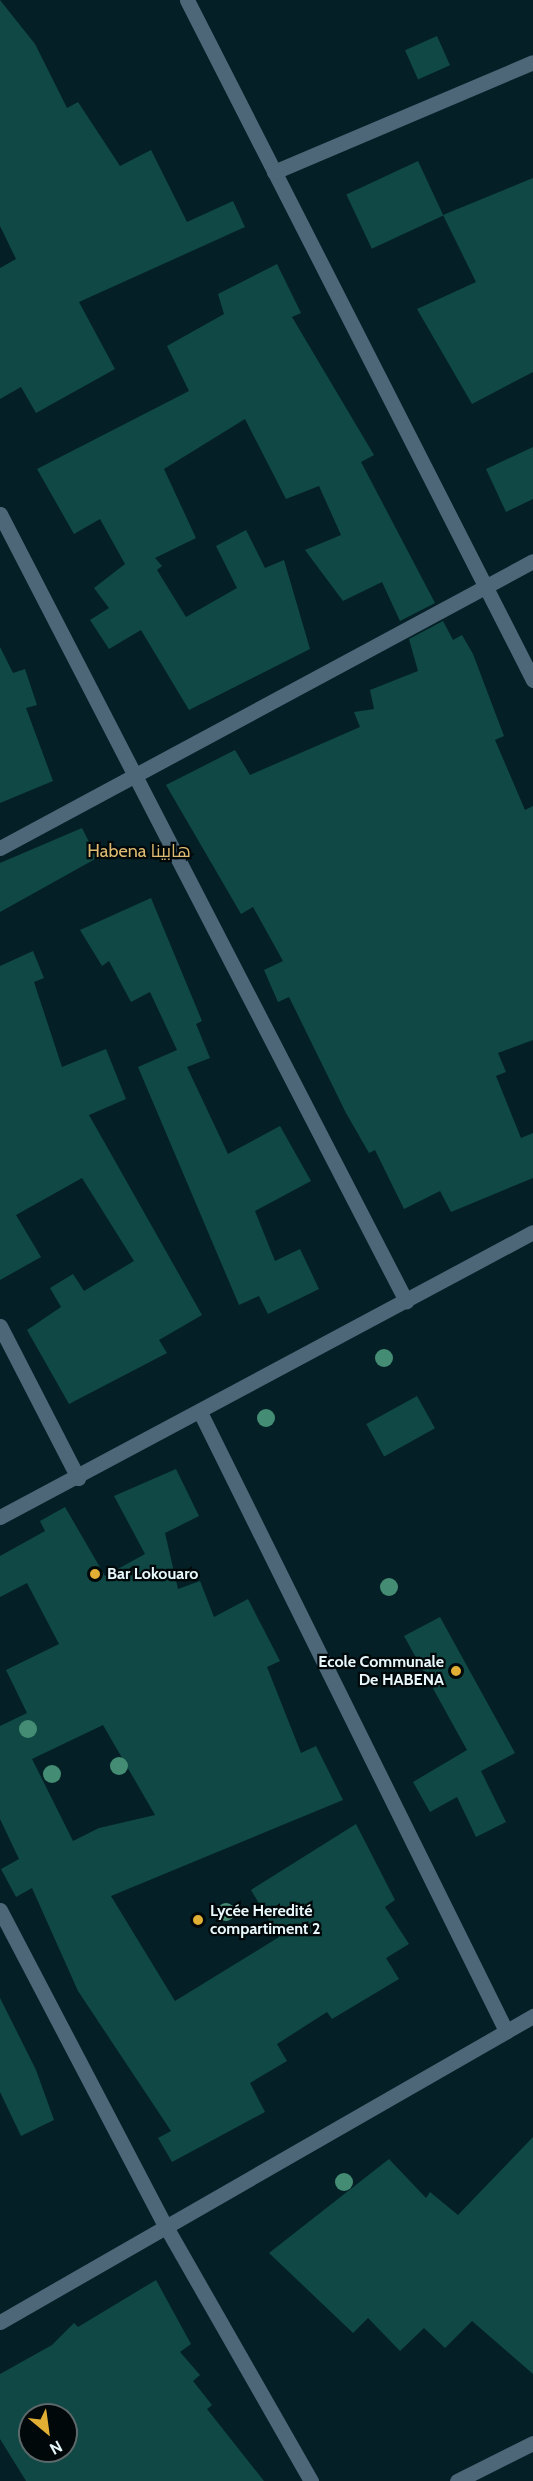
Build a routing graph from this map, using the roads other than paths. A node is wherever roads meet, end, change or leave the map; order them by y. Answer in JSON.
{"nodes":[{"id":1,"x":187,"y":0,"type":"edge"},
{"id":2,"x":533,"y":62,"type":"edge"},
{"id":3,"x":274,"y":172,"type":"junction"},
{"id":4,"x":0,"y":514,"type":"edge"},
{"id":5,"x":533,"y":561,"type":"edge"},
{"id":6,"x":485,"y":587,"type":"junction"},
{"id":7,"x":533,"y":680,"type":"edge"},
{"id":8,"x":134,"y":777,"type":"junction"},
{"id":9,"x":0,"y":848,"type":"edge"},
{"id":10,"x":533,"y":1232,"type":"edge"},
{"id":11,"x":406,"y":1301,"type":"junction"},
{"id":12,"x":0,"y":1326,"type":"edge"},
{"id":13,"x":200,"y":1412,"type":"junction"},
{"id":14,"x":78,"y":1478,"type":"junction"},
{"id":15,"x":0,"y":1517,"type":"edge"},
{"id":16,"x":0,"y":1910,"type":"edge"},
{"id":17,"x":533,"y":2016,"type":"edge"},
{"id":18,"x":506,"y":2031,"type":"junction"},
{"id":19,"x":165,"y":2225,"type":"junction"},
{"id":20,"x":0,"y":2322,"type":"edge"},
{"id":21,"x":533,"y":2443,"type":"edge"},
{"id":22,"x":311,"y":2481,"type":"edge"},
{"id":23,"x":457,"y":2481,"type":"edge"}],
"edges":[{"from":1,"to":3,"type":"street"},
{"from":2,"to":3,"type":"street"},
{"from":3,"to":6,"type":"street"},
{"from":4,"to":8,"type":"street"},
{"from":5,"to":6,"type":"street"},
{"from":6,"to":7,"type":"street"},
{"from":6,"to":8,"type":"street"},
{"from":8,"to":9,"type":"street"},
{"from":8,"to":11,"type":"street"},
{"from":10,"to":11,"type":"street"},
{"from":11,"to":13,"type":"street"},
{"from":12,"to":14,"type":"street"},
{"from":13,"to":14,"type":"street"},
{"from":13,"to":18,"type":"street"},
{"from":14,"to":15,"type":"street"},
{"from":16,"to":19,"type":"street"},
{"from":17,"to":18,"type":"street"},
{"from":18,"to":19,"type":"street"},
{"from":19,"to":20,"type":"street"},
{"from":19,"to":22,"type":"street"},
{"from":21,"to":23,"type":"street"}]}
